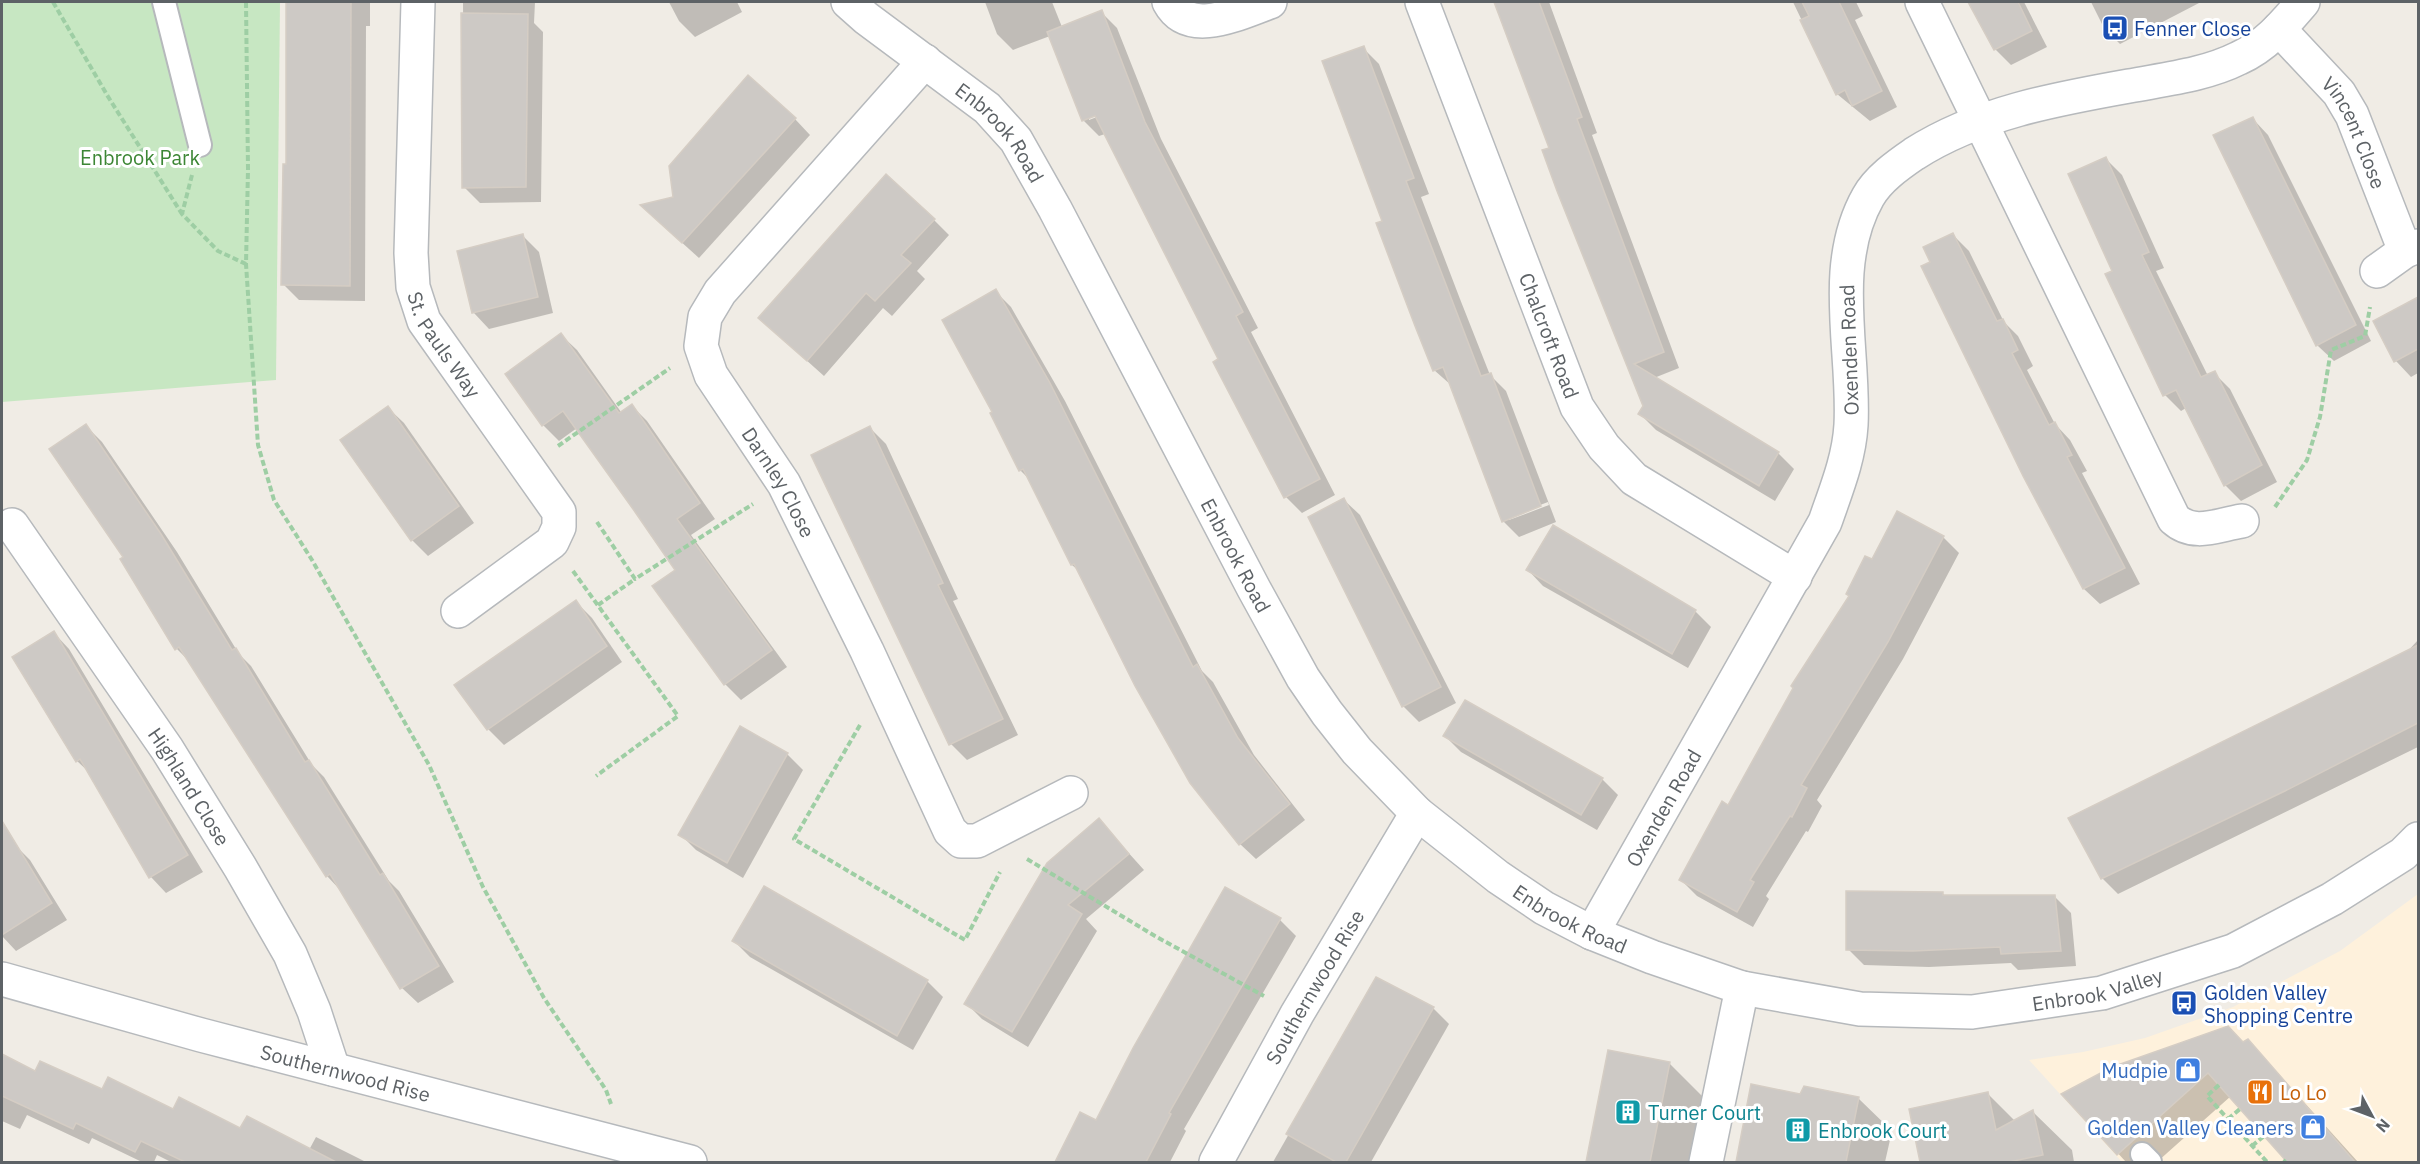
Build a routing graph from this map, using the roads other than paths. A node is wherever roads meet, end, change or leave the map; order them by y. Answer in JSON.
{"nodes":[{"id":1,"x":164,"y":2,"type":"edge"},
{"id":2,"x":418,"y":2,"type":"edge"},
{"id":3,"x":848,"y":2,"type":"edge"},
{"id":4,"x":1169,"y":2,"type":"edge"},
{"id":5,"x":1270,"y":2,"type":"edge"},
{"id":6,"x":1422,"y":2,"type":"edge"},
{"id":7,"x":1922,"y":2,"type":"edge"},
{"id":8,"x":2303,"y":2,"type":"edge"},
{"id":9,"x":2279,"y":29,"type":"junction"},
{"id":10,"x":926,"y":62,"type":"junction"},
{"id":11,"x":1982,"y":122,"type":"junction"},
{"id":12,"x":200,"y":145,"type":"road end"},
{"id":13,"x":2411,"y":249,"type":"edge"},
{"id":14,"x":2378,"y":271,"type":"road end"},
{"id":15,"x":2242,"y":521,"type":"road end"},
{"id":16,"x":12,"y":525,"type":"dead end"},
{"id":17,"x":1795,"y":576,"type":"junction"},
{"id":18,"x":458,"y":611,"type":"dead end"},
{"id":19,"x":1071,"y":792,"type":"dead end"},
{"id":20,"x":1417,"y":813,"type":"junction"},
{"id":21,"x":2418,"y":839,"type":"edge"},
{"id":22,"x":1592,"y":933,"type":"junction"},
{"id":23,"x":2,"y":979,"type":"edge"},
{"id":24,"x":1742,"y":988,"type":"junction"},
{"id":25,"x":333,"y":1069,"type":"junction"},
{"id":26,"x":690,"y":1162,"type":"edge"},
{"id":27,"x":1216,"y":1162,"type":"edge"},
{"id":28,"x":1706,"y":1162,"type":"edge"}],
"edges":[{"from":1,"to":12,"type":"lane"},
{"from":2,"to":18,"type":"street","name":"St. Pauls Way"},
{"from":3,"to":10,"type":"street","name":"Enbrook Road"},
{"from":4,"to":5,"type":"street"},
{"from":6,"to":17,"type":"street","name":"Chalcroft Road"},
{"from":7,"to":11,"type":"street"},
{"from":8,"to":9,"type":"street","name":"Oxenden Road"},
{"from":9,"to":11,"type":"street","name":"Oxenden Road"},
{"from":9,"to":13,"type":"street","name":"Vincent Close"},
{"from":10,"to":19,"type":"street","name":"Darnley Close"},
{"from":10,"to":20,"type":"street","name":"Enbrook Road"},
{"from":11,"to":15,"type":"street"},
{"from":11,"to":17,"type":"street","name":"Oxenden Road"},
{"from":13,"to":14,"type":"street","name":"Vincent Close"},
{"from":16,"to":25,"type":"street","name":"Highland Close"},
{"from":17,"to":22,"type":"street","name":"Oxenden Road"},
{"from":20,"to":22,"type":"street","name":"Enbrook Road"},
{"from":20,"to":27,"type":"street","name":"Southernwood Rise"},
{"from":21,"to":24,"type":"street","name":"Enbrook Valley"},
{"from":22,"to":24,"type":"street","name":"Enbrook Road"},
{"from":23,"to":25,"type":"street","name":"Southernwood Rise"},
{"from":24,"to":28,"type":"street"},
{"from":25,"to":26,"type":"street","name":"Southernwood Rise"}]}
